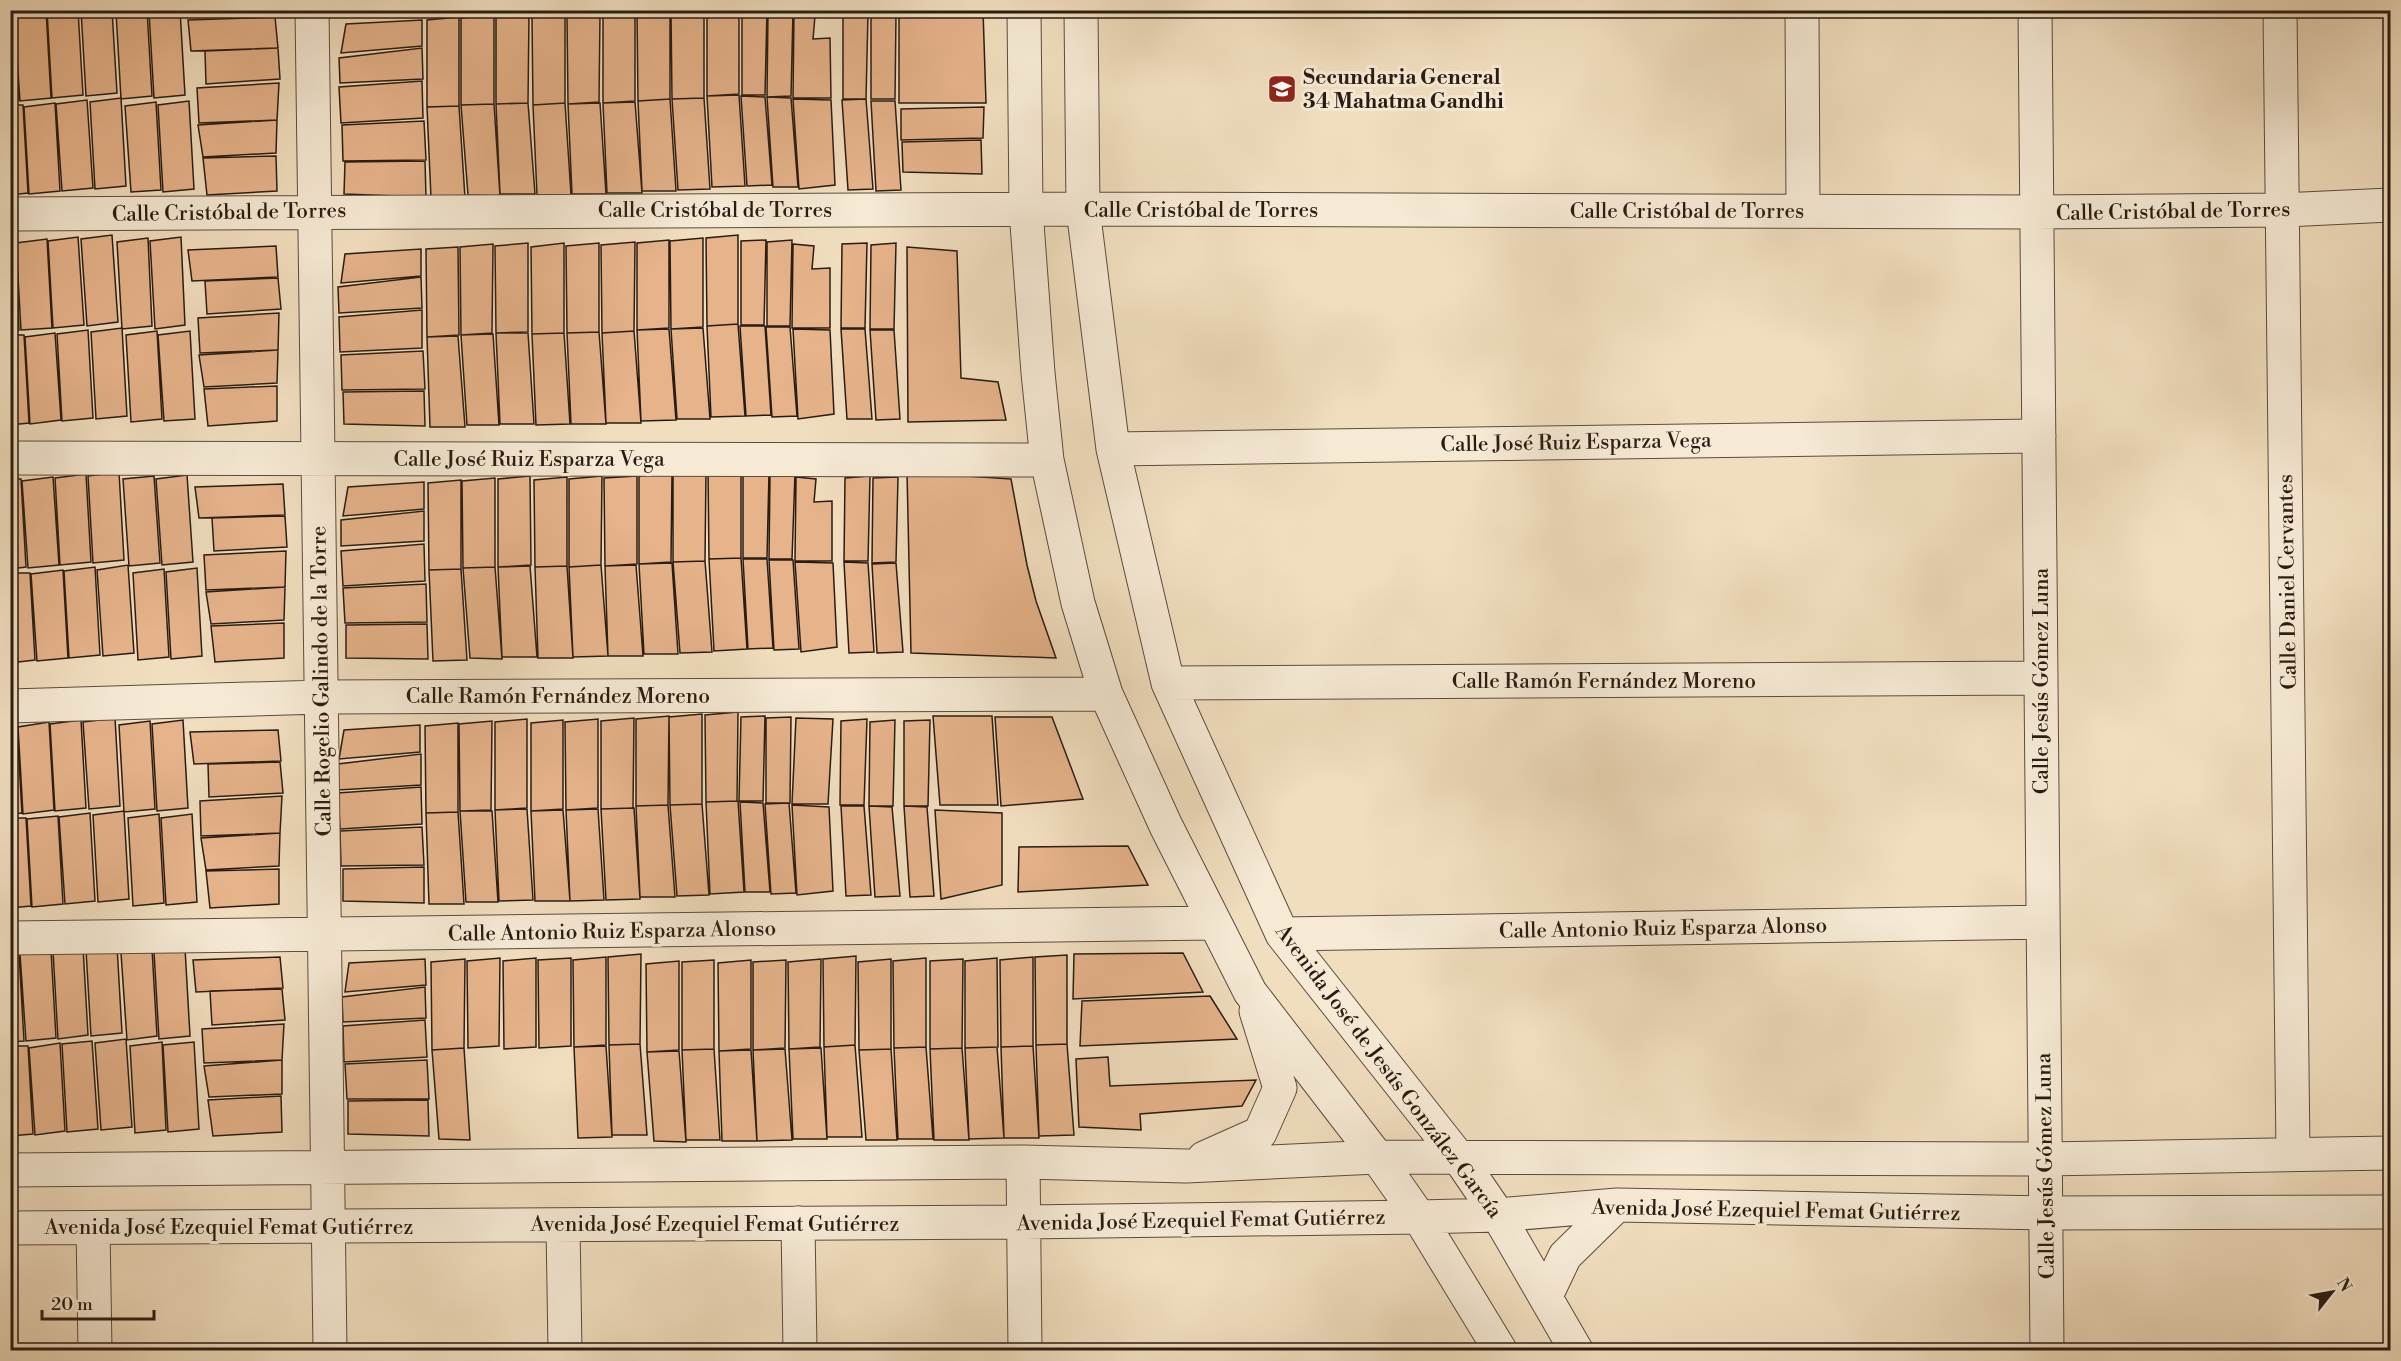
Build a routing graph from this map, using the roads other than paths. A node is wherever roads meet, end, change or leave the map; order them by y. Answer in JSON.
{"nodes":[{"id":1,"x":312,"y":10,"type":"edge"},
{"id":2,"x":1024,"y":10,"type":"edge"},
{"id":3,"x":1081,"y":10,"type":"edge"},
{"id":4,"x":1802,"y":10,"type":"edge"},
{"id":5,"x":2036,"y":10,"type":"edge"},
{"id":6,"x":2280,"y":10,"type":"edge"},
{"id":7,"x":2391,"y":205,"type":"edge"},
{"id":8,"x":1083,"y":209,"type":"junction"},
{"id":9,"x":1026,"y":210,"type":"junction"},
{"id":10,"x":2283,"y":210,"type":"junction"},
{"id":11,"x":314,"y":211,"type":"junction"},
{"id":12,"x":1803,"y":211,"type":"junction"},
{"id":13,"x":2037,"y":212,"type":"junction"},
{"id":14,"x":10,"y":214,"type":"edge"},
{"id":15,"x":2039,"y":436,"type":"junction"},
{"id":16,"x":1113,"y":449,"type":"junction"},
{"id":17,"x":10,"y":458,"type":"edge"},
{"id":18,"x":318,"y":458,"type":"junction"},
{"id":19,"x":1047,"y":460,"type":"junction"},
{"id":20,"x":2041,"y":678,"type":"junction"},
{"id":21,"x":1168,"y":683,"type":"junction"},
{"id":22,"x":1106,"y":694,"type":"junction"},
{"id":23,"x":321,"y":697,"type":"junction"},
{"id":24,"x":10,"y":706,"type":"edge"},
{"id":25,"x":2043,"y":922,"type":"junction"},
{"id":26,"x":1214,"y":923,"type":"junction"},
{"id":27,"x":324,"y":934,"type":"junction"},
{"id":28,"x":1282,"y":934,"type":"junction"},
{"id":29,"x":10,"y":938,"type":"edge"},
{"id":30,"x":1251,"y":992,"type":"junction"},
{"id":31,"x":2391,"y":1153,"type":"edge"},
{"id":32,"x":2293,"y":1154,"type":"junction"},
{"id":33,"x":1377,"y":1157,"type":"junction"},
{"id":34,"x":1459,"y":1158,"type":"junction"},
{"id":35,"x":2045,"y":1159,"type":"junction"},
{"id":36,"x":1023,"y":1162,"type":"junction"},
{"id":37,"x":1186,"y":1166,"type":"junction"},
{"id":38,"x":327,"y":1169,"type":"junction"},
{"id":39,"x":10,"y":1170,"type":"edge"},
{"id":40,"x":1617,"y":1205,"type":"junction"},
{"id":41,"x":2391,"y":1212,"type":"edge"},
{"id":42,"x":2046,"y":1214,"type":"junction"},
{"id":43,"x":1498,"y":1215,"type":"junction"},
{"id":44,"x":1419,"y":1217,"type":"junction"},
{"id":45,"x":1023,"y":1222,"type":"junction"},
{"id":46,"x":798,"y":1223,"type":"junction"},
{"id":47,"x":563,"y":1225,"type":"junction"},
{"id":48,"x":328,"y":1226,"type":"junction"},
{"id":49,"x":10,"y":1228,"type":"edge"},
{"id":50,"x":93,"y":1228,"type":"junction"},
{"id":51,"x":1546,"y":1296,"type":"junction"},
{"id":52,"x":95,"y":1350,"type":"edge"},
{"id":53,"x":330,"y":1350,"type":"edge"},
{"id":54,"x":565,"y":1350,"type":"edge"},
{"id":55,"x":800,"y":1350,"type":"edge"},
{"id":56,"x":1025,"y":1350,"type":"edge"},
{"id":57,"x":1500,"y":1350,"type":"edge"},
{"id":58,"x":1576,"y":1350,"type":"edge"},
{"id":59,"x":2047,"y":1350,"type":"edge"}],
"edges":[{"from":1,"to":11,"type":"street","name":"Calle Rogelio Galindo de la Torre"},
{"from":2,"to":9,"type":"street"},
{"from":3,"to":8,"type":"street","name":"Avenida José de Jesús González García"},
{"from":4,"to":12,"type":"street"},
{"from":5,"to":13,"type":"street","name":"Calle Jesús Gómez Luna"},
{"from":6,"to":10,"type":"street","name":"Calle Daniel Cervantes"},
{"from":7,"to":10,"type":"street","name":"Calle Cristóbal de Torres"},
{"from":8,"to":9,"type":"street","name":"Calle Cristóbal de Torres"},
{"from":8,"to":12,"type":"street","name":"Calle Cristóbal de Torres"},
{"from":8,"to":16,"type":"street","name":"Avenida José de Jesús González García"},
{"from":9,"to":11,"type":"street","name":"Calle Cristóbal de Torres"},
{"from":9,"to":19,"type":"street"},
{"from":10,"to":13,"type":"street","name":"Calle Cristóbal de Torres"},
{"from":10,"to":32,"type":"street","name":"Calle Daniel Cervantes"},
{"from":11,"to":14,"type":"street","name":"Calle Cristóbal de Torres"},
{"from":11,"to":18,"type":"street","name":"Calle Rogelio Galindo de la Torre"},
{"from":12,"to":13,"type":"street","name":"Calle Cristóbal de Torres"},
{"from":13,"to":15,"type":"street","name":"Calle Jesús Gómez Luna"},
{"from":15,"to":16,"type":"street","name":"Calle José Ruiz Esparza Vega"},
{"from":15,"to":20,"type":"street","name":"Calle Jesús Gómez Luna"},
{"from":16,"to":21,"type":"street","name":"Avenida José de Jesús González García"},
{"from":17,"to":18,"type":"street","name":"Calle José Ruiz Esparza Vega"},
{"from":18,"to":19,"type":"street","name":"Calle José Ruiz Esparza Vega"},
{"from":18,"to":23,"type":"street","name":"Calle Rogelio Galindo de la Torre"},
{"from":19,"to":22,"type":"street"},
{"from":20,"to":21,"type":"street","name":"Calle Ramón Fernández Moreno"},
{"from":20,"to":25,"type":"street","name":"Calle Jesús Gómez Luna"},
{"from":21,"to":28,"type":"street","name":"Avenida José de Jesús González García"},
{"from":22,"to":23,"type":"street","name":"Calle Ramón Fernández Moreno"},
{"from":22,"to":26,"type":"street"},
{"from":23,"to":24,"type":"street","name":"Calle Ramón Fernández Moreno"},
{"from":23,"to":27,"type":"street","name":"Calle Rogelio Galindo de la Torre"},
{"from":25,"to":28,"type":"street","name":"Calle Antonio Ruiz Esparza Alonso"},
{"from":25,"to":35,"type":"street","name":"Calle Jesús Gómez Luna"},
{"from":26,"to":27,"type":"street","name":"Calle Antonio Ruiz Esparza Alonso"},
{"from":26,"to":30,"type":"street"},
{"from":27,"to":29,"type":"street","name":"Calle Antonio Ruiz Esparza Alonso"},
{"from":27,"to":38,"type":"street","name":"Calle Rogelio Galindo de la Torre"},
{"from":28,"to":34,"type":"street","name":"Avenida José de Jesús González García"},
{"from":30,"to":33,"type":"street"},
{"from":30,"to":37,"type":"street"},
{"from":31,"to":32,"type":"street"},
{"from":32,"to":35,"type":"street"},
{"from":33,"to":34,"type":"street"},
{"from":33,"to":37,"type":"street"},
{"from":33,"to":44,"type":"street"},
{"from":34,"to":35,"type":"street"},
{"from":34,"to":43,"type":"street","name":"Avenida José de Jesús González García"},
{"from":35,"to":42,"type":"street","name":"Calle Jesús Gómez Luna"},
{"from":36,"to":37,"type":"street"},
{"from":36,"to":38,"type":"street"},
{"from":36,"to":45,"type":"street"},
{"from":38,"to":39,"type":"street"},
{"from":38,"to":48,"type":"street","name":"Calle Rogelio Galindo de la Torre"},
{"from":40,"to":42,"type":"street","name":"Avenida José Ezequiel Femat Gutiérrez"},
{"from":40,"to":43,"type":"street","name":"Avenida José Ezequiel Femat Gutiérrez"},
{"from":40,"to":51,"type":"street"},
{"from":41,"to":42,"type":"street","name":"Avenida José Ezequiel Femat Gutiérrez"},
{"from":42,"to":59,"type":"street","name":"Calle Jesús Gómez Luna"},
{"from":43,"to":44,"type":"street","name":"Avenida José Ezequiel Femat Gutiérrez"},
{"from":43,"to":51,"type":"street","name":"Avenida José de Jesús González García"},
{"from":44,"to":45,"type":"street","name":"Avenida José Ezequiel Femat Gutiérrez"},
{"from":44,"to":57,"type":"street"},
{"from":45,"to":46,"type":"street","name":"Avenida José Ezequiel Femat Gutiérrez"},
{"from":45,"to":56,"type":"street"},
{"from":46,"to":47,"type":"street","name":"Avenida José Ezequiel Femat Gutiérrez"},
{"from":46,"to":55,"type":"street"},
{"from":47,"to":48,"type":"street","name":"Avenida José Ezequiel Femat Gutiérrez"},
{"from":47,"to":54,"type":"street"},
{"from":48,"to":50,"type":"street","name":"Avenida José Ezequiel Femat Gutiérrez"},
{"from":48,"to":53,"type":"street","name":"Calle Rogelio Galindo de la Torre"},
{"from":49,"to":50,"type":"street","name":"Avenida José Ezequiel Femat Gutiérrez"},
{"from":50,"to":52,"type":"street"},
{"from":51,"to":58,"type":"street","name":"Avenida José de Jesús González García"}]}
